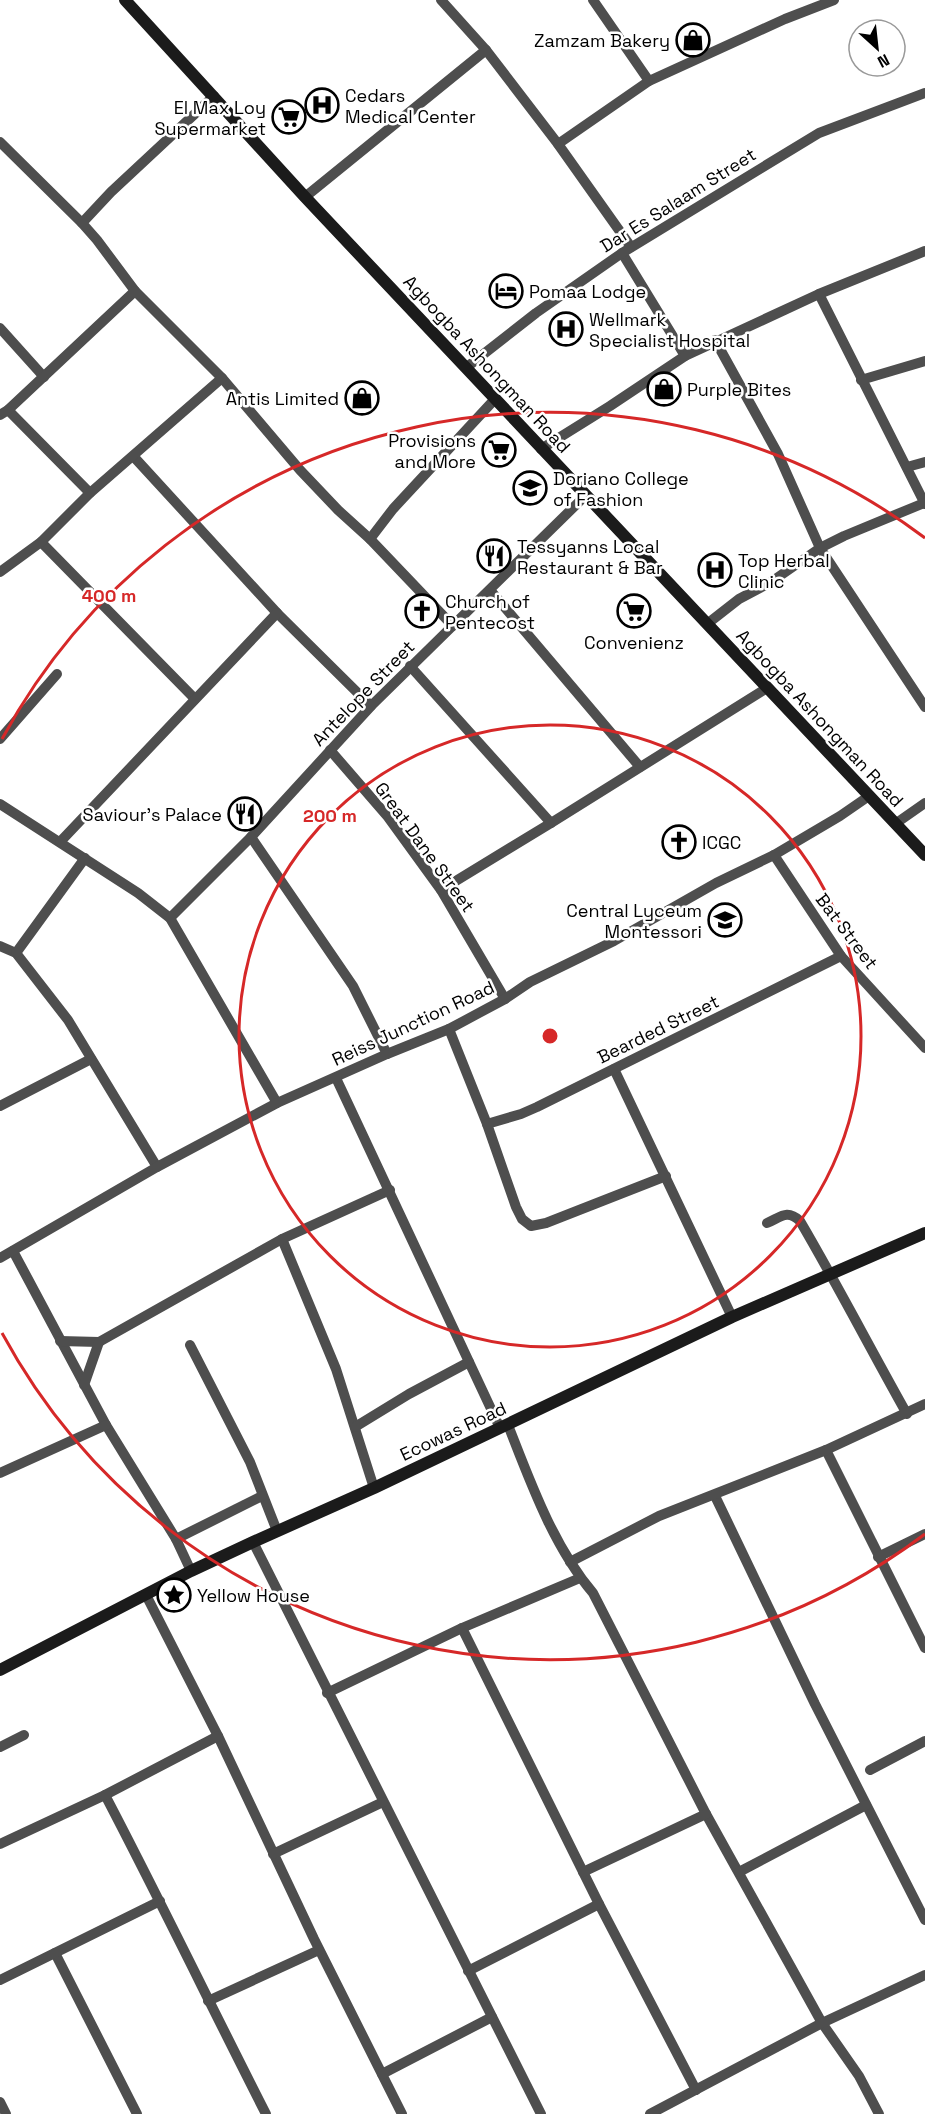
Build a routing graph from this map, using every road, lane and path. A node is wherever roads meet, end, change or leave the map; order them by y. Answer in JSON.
{"nodes":[{"id":1,"x":125,"y":0,"type":"edge"},
{"id":2,"x":441,"y":0,"type":"edge"},
{"id":3,"x":593,"y":0,"type":"edge"},
{"id":4,"x":834,"y":0,"type":"edge"},
{"id":5,"x":486,"y":50,"type":"junction"},
{"id":6,"x":649,"y":81,"type":"junction"},
{"id":7,"x":925,"y":93,"type":"edge"},
{"id":8,"x":214,"y":96,"type":"junction"},
{"id":9,"x":0,"y":142,"type":"edge"},
{"id":10,"x":558,"y":144,"type":"junction"},
{"id":11,"x":305,"y":197,"type":"junction"},
{"id":12,"x":81,"y":223,"type":"junction"},
{"id":13,"x":627,"y":250,"type":"junction"},
{"id":14,"x":925,"y":251,"type":"edge"},
{"id":15,"x":135,"y":291,"type":"junction"},
{"id":16,"x":819,"y":294,"type":"junction"},
{"id":17,"x":0,"y":328,"type":"edge"},
{"id":18,"x":715,"y":340,"type":"junction"},
{"id":19,"x":685,"y":356,"type":"junction"},
{"id":20,"x":925,"y":361,"type":"edge"},
{"id":21,"x":467,"y":367,"type":"junction"},
{"id":22,"x":44,"y":377,"type":"junction"},
{"id":23,"x":222,"y":378,"type":"junction"},
{"id":24,"x":861,"y":380,"type":"junction"},
{"id":25,"x":495,"y":399,"type":"junction"},
{"id":26,"x":4,"y":413,"type":"edge"},
{"id":27,"x":541,"y":448,"type":"junction"},
{"id":28,"x":134,"y":457,"type":"junction"},
{"id":29,"x":925,"y":462,"type":"edge"},
{"id":30,"x":907,"y":467,"type":"junction"},
{"id":31,"x":90,"y":494,"type":"junction"},
{"id":32,"x":585,"y":496,"type":"junction"},
{"id":33,"x":924,"y":504,"type":"edge"},
{"id":34,"x":370,"y":539,"type":"junction"},
{"id":35,"x":41,"y":542,"type":"junction"},
{"id":36,"x":820,"y":548,"type":"junction"},
{"id":37,"x":0,"y":572,"type":"edge"},
{"id":38,"x":490,"y":590,"type":"junction"},
{"id":39,"x":277,"y":613,"type":"junction"},
{"id":40,"x":707,"y":624,"type":"junction"},
{"id":41,"x":453,"y":626,"type":"junction"},
{"id":42,"x":410,"y":666,"type":"junction"},
{"id":43,"x":57,"y":674,"type":"dead end"},
{"id":44,"x":767,"y":688,"type":"junction"},
{"id":45,"x":195,"y":699,"type":"junction"},
{"id":46,"x":371,"y":706,"type":"junction"},
{"id":47,"x":925,"y":707,"type":"edge"},
{"id":48,"x":0,"y":739,"type":"edge"},
{"id":49,"x":330,"y":750,"type":"junction"},
{"id":50,"x":640,"y":767,"type":"junction"},
{"id":51,"x":869,"y":796,"type":"junction"},
{"id":52,"x":925,"y":803,"type":"edge"},
{"id":53,"x":0,"y":804,"type":"edge"},
{"id":54,"x":551,"y":823,"type":"junction"},
{"id":55,"x":895,"y":824,"type":"junction"},
{"id":56,"x":251,"y":837,"type":"junction"},
{"id":57,"x":60,"y":842,"type":"junction"},
{"id":58,"x":774,"y":855,"type":"junction"},
{"id":59,"x":925,"y":855,"type":"edge"},
{"id":60,"x":85,"y":858,"type":"junction"},
{"id":61,"x":441,"y":890,"type":"junction"},
{"id":62,"x":170,"y":918,"type":"junction"},
{"id":63,"x":0,"y":946,"type":"edge"},
{"id":64,"x":16,"y":953,"type":"junction"},
{"id":65,"x":841,"y":956,"type":"junction"},
{"id":66,"x":505,"y":999,"type":"junction"},
{"id":67,"x":449,"y":1029,"type":"junction"},
{"id":68,"x":925,"y":1047,"type":"edge"},
{"id":69,"x":387,"y":1054,"type":"junction"},
{"id":70,"x":91,"y":1059,"type":"junction"},
{"id":71,"x":614,"y":1069,"type":"junction"},
{"id":72,"x":336,"y":1078,"type":"junction"},
{"id":73,"x":277,"y":1103,"type":"junction"},
{"id":74,"x":0,"y":1106,"type":"edge"},
{"id":75,"x":487,"y":1124,"type":"junction"},
{"id":76,"x":157,"y":1167,"type":"junction"},
{"id":77,"x":666,"y":1176,"type":"junction"},
{"id":78,"x":390,"y":1190,"type":"junction"},
{"id":79,"x":766,"y":1223,"type":"dead end"},
{"id":80,"x":925,"y":1233,"type":"edge"},
{"id":81,"x":282,"y":1239,"type":"junction"},
{"id":82,"x":13,"y":1251,"type":"junction"},
{"id":83,"x":0,"y":1258,"type":"edge"},
{"id":84,"x":831,"y":1274,"type":"junction"},
{"id":85,"x":732,"y":1317,"type":"junction"},
{"id":86,"x":60,"y":1341,"type":"junction"},
{"id":87,"x":99,"y":1342,"type":"junction"},
{"id":88,"x":190,"y":1345,"type":"dead end"},
{"id":89,"x":469,"y":1362,"type":"junction"},
{"id":90,"x":84,"y":1385,"type":"junction"},
{"id":91,"x":925,"y":1404,"type":"edge"},
{"id":92,"x":907,"y":1414,"type":"junction"},
{"id":93,"x":106,"y":1425,"type":"junction"},
{"id":94,"x":504,"y":1426,"type":"junction"},
{"id":95,"x":355,"y":1427,"type":"junction"},
{"id":96,"x":826,"y":1450,"type":"junction"},
{"id":97,"x":0,"y":1473,"type":"edge"},
{"id":98,"x":374,"y":1488,"type":"junction"},
{"id":99,"x":262,"y":1496,"type":"junction"},
{"id":100,"x":715,"y":1496,"type":"junction"},
{"id":101,"x":277,"y":1531,"type":"junction"},
{"id":102,"x":925,"y":1534,"type":"edge"},
{"id":103,"x":176,"y":1539,"type":"junction"},
{"id":104,"x":253,"y":1542,"type":"junction"},
{"id":105,"x":878,"y":1557,"type":"junction"},
{"id":106,"x":570,"y":1562,"type":"junction"},
{"id":107,"x":191,"y":1571,"type":"junction"},
{"id":108,"x":580,"y":1578,"type":"junction"},
{"id":109,"x":146,"y":1595,"type":"junction"},
{"id":110,"x":462,"y":1628,"type":"junction"},
{"id":111,"x":925,"y":1648,"type":"edge"},
{"id":112,"x":0,"y":1670,"type":"edge"},
{"id":113,"x":327,"y":1693,"type":"junction"},
{"id":114,"x":24,"y":1735,"type":"dead end"},
{"id":115,"x":218,"y":1736,"type":"junction"},
{"id":116,"x":925,"y":1741,"type":"edge"},
{"id":117,"x":0,"y":1747,"type":"edge"},
{"id":118,"x":870,"y":1770,"type":"dead end"},
{"id":119,"x":105,"y":1795,"type":"junction"},
{"id":120,"x":383,"y":1802,"type":"junction"},
{"id":121,"x":866,"y":1805,"type":"junction"},
{"id":122,"x":706,"y":1814,"type":"junction"},
{"id":123,"x":0,"y":1844,"type":"edge"},
{"id":124,"x":273,"y":1854,"type":"junction"},
{"id":125,"x":583,"y":1872,"type":"junction"},
{"id":126,"x":739,"y":1872,"type":"junction"},
{"id":127,"x":160,"y":1901,"type":"junction"},
{"id":128,"x":599,"y":1904,"type":"junction"},
{"id":129,"x":925,"y":1920,"type":"edge"},
{"id":130,"x":319,"y":1950,"type":"junction"},
{"id":131,"x":55,"y":1953,"type":"junction"},
{"id":132,"x":468,"y":1971,"type":"junction"},
{"id":133,"x":925,"y":1975,"type":"edge"},
{"id":134,"x":0,"y":1980,"type":"edge"},
{"id":135,"x":208,"y":2001,"type":"junction"},
{"id":136,"x":492,"y":2017,"type":"junction"},
{"id":137,"x":822,"y":2023,"type":"junction"},
{"id":138,"x":382,"y":2074,"type":"junction"},
{"id":139,"x":696,"y":2090,"type":"junction"},
{"id":140,"x":0,"y":2102,"type":"edge"},
{"id":141,"x":6,"y":2114,"type":"edge"},
{"id":142,"x":137,"y":2114,"type":"edge"},
{"id":143,"x":266,"y":2114,"type":"edge"},
{"id":144,"x":402,"y":2114,"type":"edge"},
{"id":145,"x":541,"y":2114,"type":"edge"},
{"id":146,"x":650,"y":2114,"type":"edge"},
{"id":147,"x":879,"y":2114,"type":"edge"}],
"edges":[{"from":1,"to":8,"type":"street","name":"Agbogba Ashongman Road"},
{"from":2,"to":5,"type":"street"},
{"from":3,"to":6,"type":"street"},
{"from":4,"to":6,"type":"street"},
{"from":5,"to":10,"type":"street"},
{"from":5,"to":11,"type":"street"},
{"from":6,"to":10,"type":"street"},
{"from":7,"to":13,"type":"street","name":"Dar Es Salaam Street"},
{"from":8,"to":11,"type":"street","name":"Agbogba Ashongman Road"},
{"from":8,"to":12,"type":"street"},
{"from":9,"to":12,"type":"street"},
{"from":10,"to":13,"type":"street"},
{"from":11,"to":21,"type":"street","name":"Agbogba Ashongman Road"},
{"from":12,"to":15,"type":"street"},
{"from":13,"to":19,"type":"street"},
{"from":13,"to":21,"type":"street","name":"Dar Es Salaam Street"},
{"from":14,"to":16,"type":"street"},
{"from":15,"to":22,"type":"street"},
{"from":15,"to":23,"type":"street"},
{"from":16,"to":18,"type":"street"},
{"from":16,"to":24,"type":"street"},
{"from":17,"to":22,"type":"street"},
{"from":18,"to":19,"type":"street"},
{"from":18,"to":36,"type":"street"},
{"from":19,"to":27,"type":"street"},
{"from":20,"to":24,"type":"street"},
{"from":21,"to":25,"type":"street","name":"Agbogba Ashongman Road"},
{"from":22,"to":26,"type":"street"},
{"from":23,"to":28,"type":"street"},
{"from":23,"to":34,"type":"street"},
{"from":24,"to":30,"type":"street"},
{"from":25,"to":27,"type":"street","name":"Agbogba Ashongman Road"},
{"from":25,"to":34,"type":"street"},
{"from":26,"to":31,"type":"street"},
{"from":27,"to":32,"type":"street","name":"Agbogba Ashongman Road"},
{"from":28,"to":31,"type":"street"},
{"from":28,"to":39,"type":"street"},
{"from":29,"to":30,"type":"street"},
{"from":30,"to":33,"type":"street"},
{"from":31,"to":35,"type":"street"},
{"from":32,"to":38,"type":"street","name":"Antelope Street"},
{"from":32,"to":40,"type":"street","name":"Agbogba Ashongman Road"},
{"from":33,"to":36,"type":"street"},
{"from":34,"to":41,"type":"street"},
{"from":35,"to":37,"type":"street"},
{"from":35,"to":45,"type":"street"},
{"from":36,"to":40,"type":"street"},
{"from":36,"to":47,"type":"street"},
{"from":38,"to":41,"type":"street","name":"Antelope Street"},
{"from":38,"to":50,"type":"street"},
{"from":39,"to":45,"type":"street"},
{"from":39,"to":46,"type":"street"},
{"from":40,"to":44,"type":"street","name":"Agbogba Ashongman Road"},
{"from":41,"to":42,"type":"street","name":"Antelope Street"},
{"from":42,"to":46,"type":"street","name":"Antelope Street"},
{"from":42,"to":54,"type":"street"},
{"from":43,"to":48,"type":"street"},
{"from":44,"to":50,"type":"street"},
{"from":44,"to":51,"type":"street","name":"Agbogba Ashongman Road"},
{"from":45,"to":57,"type":"street"},
{"from":46,"to":49,"type":"street","name":"Antelope Street"},
{"from":49,"to":56,"type":"street","name":"Antelope Street"},
{"from":49,"to":61,"type":"street","name":"Great Dane Street"},
{"from":50,"to":54,"type":"street"},
{"from":51,"to":55,"type":"street","name":"Agbogba Ashongman Road"},
{"from":51,"to":58,"type":"street","name":"Reiss Junction Road"},
{"from":52,"to":55,"type":"street"},
{"from":53,"to":57,"type":"street"},
{"from":54,"to":61,"type":"street"},
{"from":55,"to":59,"type":"street","name":"Agbogba Ashongman Road"},
{"from":56,"to":62,"type":"street","name":"Antelope Street"},
{"from":56,"to":69,"type":"street"},
{"from":57,"to":60,"type":"street"},
{"from":58,"to":65,"type":"street","name":"Bat Street"},
{"from":58,"to":66,"type":"street","name":"Reiss Junction Road"},
{"from":60,"to":62,"type":"street"},
{"from":60,"to":64,"type":"street"},
{"from":61,"to":66,"type":"street","name":"Great Dane Street"},
{"from":62,"to":73,"type":"street"},
{"from":63,"to":64,"type":"street"},
{"from":64,"to":70,"type":"street"},
{"from":65,"to":68,"type":"street","name":"Bat Street"},
{"from":65,"to":71,"type":"street","name":"Bearded Street"},
{"from":66,"to":67,"type":"street","name":"Reiss Junction Road"},
{"from":67,"to":69,"type":"street","name":"Reiss Junction Road"},
{"from":67,"to":75,"type":"street"},
{"from":69,"to":72,"type":"street","name":"Reiss Junction Road"},
{"from":70,"to":74,"type":"street"},
{"from":70,"to":76,"type":"street"},
{"from":71,"to":75,"type":"street","name":"Bearded Street"},
{"from":71,"to":77,"type":"street"},
{"from":72,"to":73,"type":"street","name":"Reiss Junction Road"},
{"from":72,"to":78,"type":"street"},
{"from":73,"to":76,"type":"street","name":"Reiss Junction Road"},
{"from":75,"to":77,"type":"street"},
{"from":76,"to":82,"type":"street","name":"Reiss Junction Road"},
{"from":77,"to":85,"type":"street"},
{"from":78,"to":81,"type":"street"},
{"from":78,"to":89,"type":"street"},
{"from":79,"to":84,"type":"street"},
{"from":80,"to":84,"type":"street","name":"Ecowas Road"},
{"from":81,"to":87,"type":"street"},
{"from":81,"to":95,"type":"street"},
{"from":82,"to":83,"type":"street","name":"Reiss Junction Road"},
{"from":82,"to":86,"type":"street"},
{"from":84,"to":85,"type":"street","name":"Ecowas Road"},
{"from":84,"to":92,"type":"street"},
{"from":85,"to":94,"type":"street","name":"Ecowas Road"},
{"from":86,"to":87,"type":"street"},
{"from":86,"to":90,"type":"street"},
{"from":87,"to":90,"type":"street"},
{"from":88,"to":99,"type":"street"},
{"from":89,"to":94,"type":"street"},
{"from":89,"to":95,"type":"street"},
{"from":90,"to":93,"type":"street"},
{"from":91,"to":92,"type":"street"},
{"from":92,"to":96,"type":"street"},
{"from":93,"to":97,"type":"street"},
{"from":93,"to":103,"type":"street"},
{"from":94,"to":98,"type":"street","name":"Ecowas Road"},
{"from":94,"to":106,"type":"street"},
{"from":95,"to":98,"type":"street"},
{"from":96,"to":100,"type":"street"},
{"from":96,"to":105,"type":"street"},
{"from":98,"to":101,"type":"street","name":"Ecowas Road"},
{"from":99,"to":101,"type":"street"},
{"from":99,"to":103,"type":"street"},
{"from":100,"to":106,"type":"street"},
{"from":100,"to":121,"type":"street"},
{"from":101,"to":104,"type":"street","name":"Ecowas Road"},
{"from":102,"to":105,"type":"street"},
{"from":103,"to":107,"type":"street"},
{"from":104,"to":107,"type":"street","name":"Ecowas Road"},
{"from":104,"to":113,"type":"street"},
{"from":105,"to":111,"type":"street"},
{"from":106,"to":108,"type":"street"},
{"from":107,"to":109,"type":"street","name":"Ecowas Road"},
{"from":108,"to":110,"type":"street"},
{"from":108,"to":122,"type":"street"},
{"from":109,"to":112,"type":"street","name":"Ecowas Road"},
{"from":109,"to":115,"type":"street"},
{"from":110,"to":113,"type":"street"},
{"from":110,"to":125,"type":"street"},
{"from":113,"to":120,"type":"street"},
{"from":114,"to":117,"type":"street"},
{"from":115,"to":119,"type":"street"},
{"from":115,"to":124,"type":"street"},
{"from":116,"to":118,"type":"street"},
{"from":119,"to":123,"type":"street"},
{"from":119,"to":127,"type":"street"},
{"from":120,"to":124,"type":"street"},
{"from":120,"to":132,"type":"street"},
{"from":121,"to":126,"type":"street"},
{"from":121,"to":129,"type":"street"},
{"from":122,"to":125,"type":"street"},
{"from":122,"to":126,"type":"street"},
{"from":124,"to":130,"type":"street"},
{"from":125,"to":128,"type":"street"},
{"from":126,"to":137,"type":"street"},
{"from":127,"to":131,"type":"street"},
{"from":127,"to":135,"type":"street"},
{"from":128,"to":132,"type":"street"},
{"from":128,"to":139,"type":"street"},
{"from":130,"to":135,"type":"street"},
{"from":130,"to":138,"type":"street"},
{"from":131,"to":134,"type":"street"},
{"from":131,"to":142,"type":"street"},
{"from":132,"to":136,"type":"street"},
{"from":133,"to":137,"type":"street"},
{"from":135,"to":143,"type":"street"},
{"from":136,"to":138,"type":"street"},
{"from":136,"to":145,"type":"street"},
{"from":137,"to":139,"type":"street"},
{"from":137,"to":147,"type":"street"},
{"from":138,"to":144,"type":"street"},
{"from":139,"to":146,"type":"street"},
{"from":140,"to":141,"type":"street"}]}
